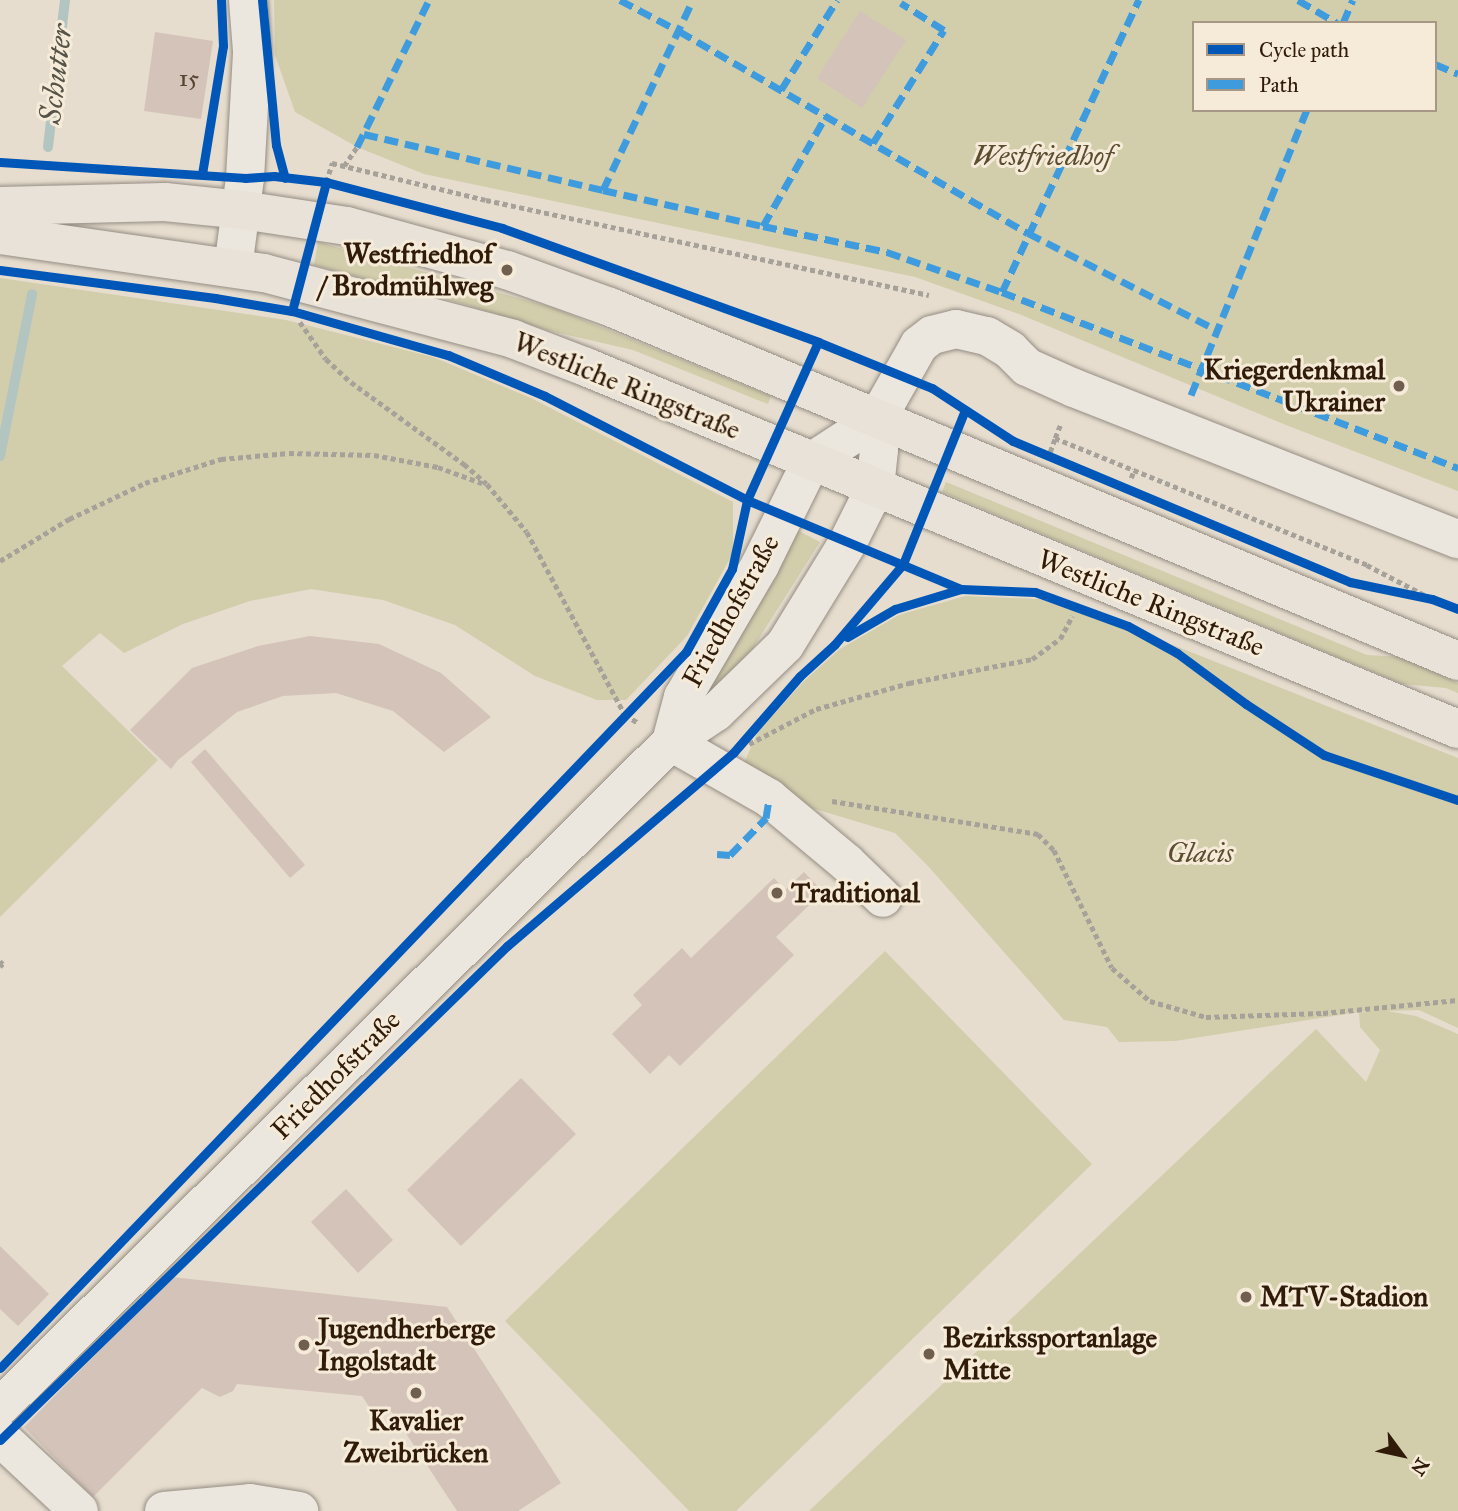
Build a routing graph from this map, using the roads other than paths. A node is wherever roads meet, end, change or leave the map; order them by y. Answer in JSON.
{"nodes":[{"id":1,"x":248,"y":0,"type":"edge"},
{"id":2,"x":0,"y":206,"type":"edge"},
{"id":3,"x":242,"y":210,"type":"junction"},
{"id":4,"x":0,"y":235,"type":"edge"},
{"id":5,"x":233,"y":268,"type":"junction"},
{"id":6,"x":877,"y":419,"type":"junction"},
{"id":7,"x":811,"y":462,"type":"junction"},
{"id":8,"x":875,"y":488,"type":"junction"},
{"id":9,"x":1458,"y":539,"type":"edge"},
{"id":10,"x":1458,"y":661,"type":"edge"},
{"id":11,"x":1458,"y":729,"type":"edge"},
{"id":12,"x":671,"y":742,"type":"junction"},
{"id":13,"x":883,"y":898,"type":"dead end"},
{"id":14,"x":0,"y":1407,"type":"edge"},
{"id":15,"x":0,"y":1437,"type":"edge"},
{"id":16,"x":79,"y":1511,"type":"edge"},
{"id":17,"x":164,"y":1511,"type":"edge"},
{"id":18,"x":299,"y":1511,"type":"edge"}],
"edges":[{"from":1,"to":3,"type":"street"},
{"from":2,"to":3,"type":"main road"},
{"from":3,"to":5,"type":"street"},
{"from":3,"to":6,"type":"main road"},
{"from":4,"to":5,"type":"main road","name":"Westliche Ringstraße"},
{"from":5,"to":7,"type":"main road","name":"Westliche Ringstraße"},
{"from":6,"to":7,"type":"street"},
{"from":6,"to":8,"type":"street","name":"Friedhofstraße"},
{"from":6,"to":9,"type":"street"},
{"from":6,"to":10,"type":"main road"},
{"from":7,"to":8,"type":"main road","name":"Westliche Ringstraße"},
{"from":7,"to":12,"type":"street","name":"Friedhofstraße"},
{"from":8,"to":11,"type":"main road","name":"Westliche Ringstraße"},
{"from":8,"to":12,"type":"street","name":"Friedhofstraße"},
{"from":12,"to":13,"type":"street"},
{"from":12,"to":14,"type":"street","name":"Friedhofstraße"},
{"from":15,"to":16,"type":"street"},
{"from":17,"to":18,"type":"street"}]}
